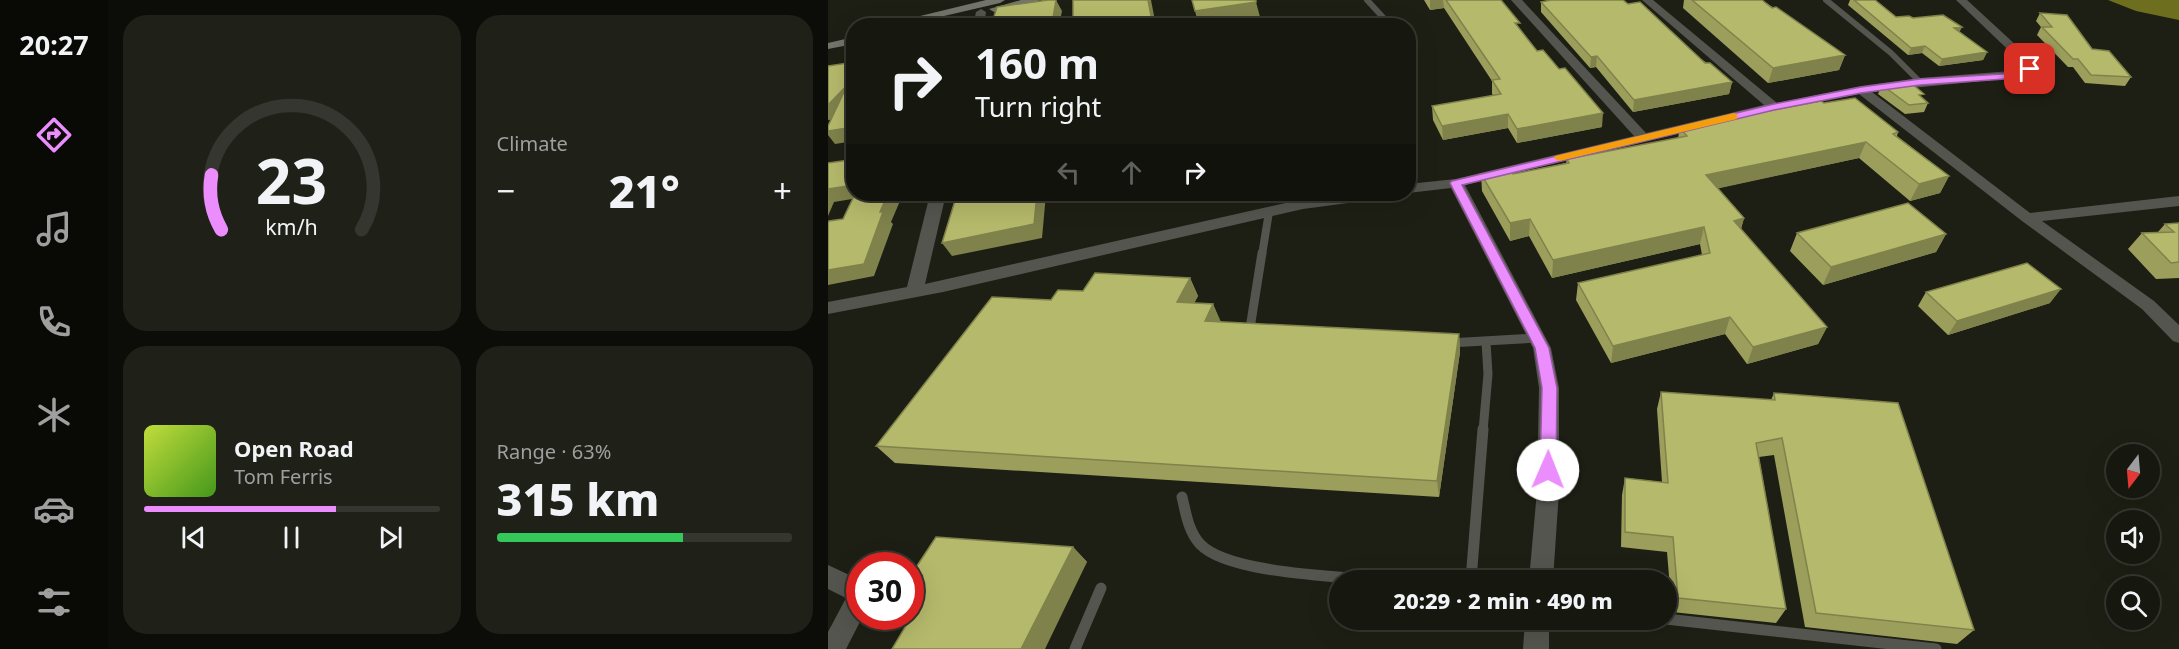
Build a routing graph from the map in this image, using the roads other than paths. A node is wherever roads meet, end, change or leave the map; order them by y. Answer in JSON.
{"nodes":[{"id":1,"x":1000,"y":0,"type":"edge"},
{"id":2,"x":1036,"y":0,"type":"edge"},
{"id":3,"x":1367,"y":0,"type":"edge"},
{"id":4,"x":1516,"y":0,"type":"edge"},
{"id":5,"x":1647,"y":0,"type":"edge"},
{"id":6,"x":1826,"y":0,"type":"edge"},
{"id":7,"x":1961,"y":0,"type":"edge"},
{"id":8,"x":981,"y":12,"type":"junction"},
{"id":9,"x":920,"y":18,"type":"edge"},
{"id":10,"x":955,"y":18,"type":"edge"},
{"id":11,"x":980,"y":18,"type":"edge"},
{"id":12,"x":1384,"y":18,"type":"edge"},
{"id":13,"x":846,"y":34,"type":"edge"},
{"id":14,"x":828,"y":38,"type":"edge"},
{"id":15,"x":846,"y":42,"type":"edge"},
{"id":16,"x":828,"y":46,"type":"edge"},
{"id":17,"x":1920,"y":82,"type":"junction"},
{"id":18,"x":1861,"y":90,"type":"junction"},
{"id":19,"x":1774,"y":107,"type":"junction"},
{"id":20,"x":1643,"y":138,"type":"junction"},
{"id":21,"x":1456,"y":183,"type":"junction"},
{"id":22,"x":1416,"y":188,"type":"edge"},
{"id":23,"x":936,"y":201,"type":"edge"},
{"id":24,"x":1326,"y":201,"type":"edge"},
{"id":25,"x":2179,"y":201,"type":"edge"},
{"id":26,"x":1269,"y":212,"type":"junction"},
{"id":27,"x":2027,"y":218,"type":"junction"},
{"id":28,"x":914,"y":292,"type":"junction"},
{"id":29,"x":828,"y":309,"type":"edge"},
{"id":30,"x":1262,"y":336,"type":"edge"},
{"id":31,"x":2179,"y":336,"type":"edge"},
{"id":32,"x":1537,"y":338,"type":"junction"},
{"id":33,"x":1486,"y":342,"type":"junction"},
{"id":34,"x":1439,"y":343,"type":"edge"},
{"id":35,"x":1182,"y":497,"type":"dead end"},
{"id":36,"x":1472,"y":570,"type":"edge"},
{"id":37,"x":1542,"y":570,"type":"edge"},
{"id":38,"x":1329,"y":575,"type":"edge"},
{"id":39,"x":828,"y":576,"type":"edge"},
{"id":40,"x":846,"y":586,"type":"edge"},
{"id":41,"x":1101,"y":588,"type":"dead end"},
{"id":42,"x":1677,"y":620,"type":"edge"},
{"id":43,"x":846,"y":622,"type":"edge"},
{"id":44,"x":1537,"y":630,"type":"edge"},
{"id":45,"x":832,"y":649,"type":"edge"},
{"id":46,"x":1075,"y":649,"type":"edge"},
{"id":47,"x":1536,"y":649,"type":"edge"},
{"id":48,"x":1936,"y":649,"type":"edge"}],
"edges":[{"from":1,"to":9,"type":"street"},
{"from":2,"to":8,"type":"street"},
{"from":3,"to":12,"type":"lane"},
{"from":4,"to":20,"type":"street"},
{"from":5,"to":19,"type":"street"},
{"from":6,"to":17,"type":"lane"},
{"from":7,"to":17,"type":"street"},
{"from":8,"to":10,"type":"street"},
{"from":8,"to":11,"type":"street"},
{"from":13,"to":14,"type":"street"},
{"from":15,"to":16,"type":"street"},
{"from":17,"to":18,"type":"street"},
{"from":18,"to":19,"type":"street"},
{"from":18,"to":27,"type":"street"},
{"from":19,"to":20,"type":"street"},
{"from":20,"to":21,"type":"street"},
{"from":21,"to":22,"type":"street"},
{"from":21,"to":32,"type":"street"},
{"from":23,"to":28,"type":"street"},
{"from":24,"to":26,"type":"street"},
{"from":25,"to":27,"type":"street"},
{"from":26,"to":28,"type":"street"},
{"from":26,"to":30,"type":"lane"},
{"from":27,"to":31,"type":"street"},
{"from":28,"to":29,"type":"street"},
{"from":32,"to":33,"type":"lane"},
{"from":32,"to":37,"type":"street"},
{"from":33,"to":34,"type":"lane"},
{"from":33,"to":36,"type":"lane"},
{"from":35,"to":38,"type":"lane"},
{"from":39,"to":40,"type":"street"},
{"from":41,"to":46,"type":"lane"},
{"from":42,"to":48,"type":"lane"},
{"from":43,"to":45,"type":"street"},
{"from":44,"to":47,"type":"street"}]}
